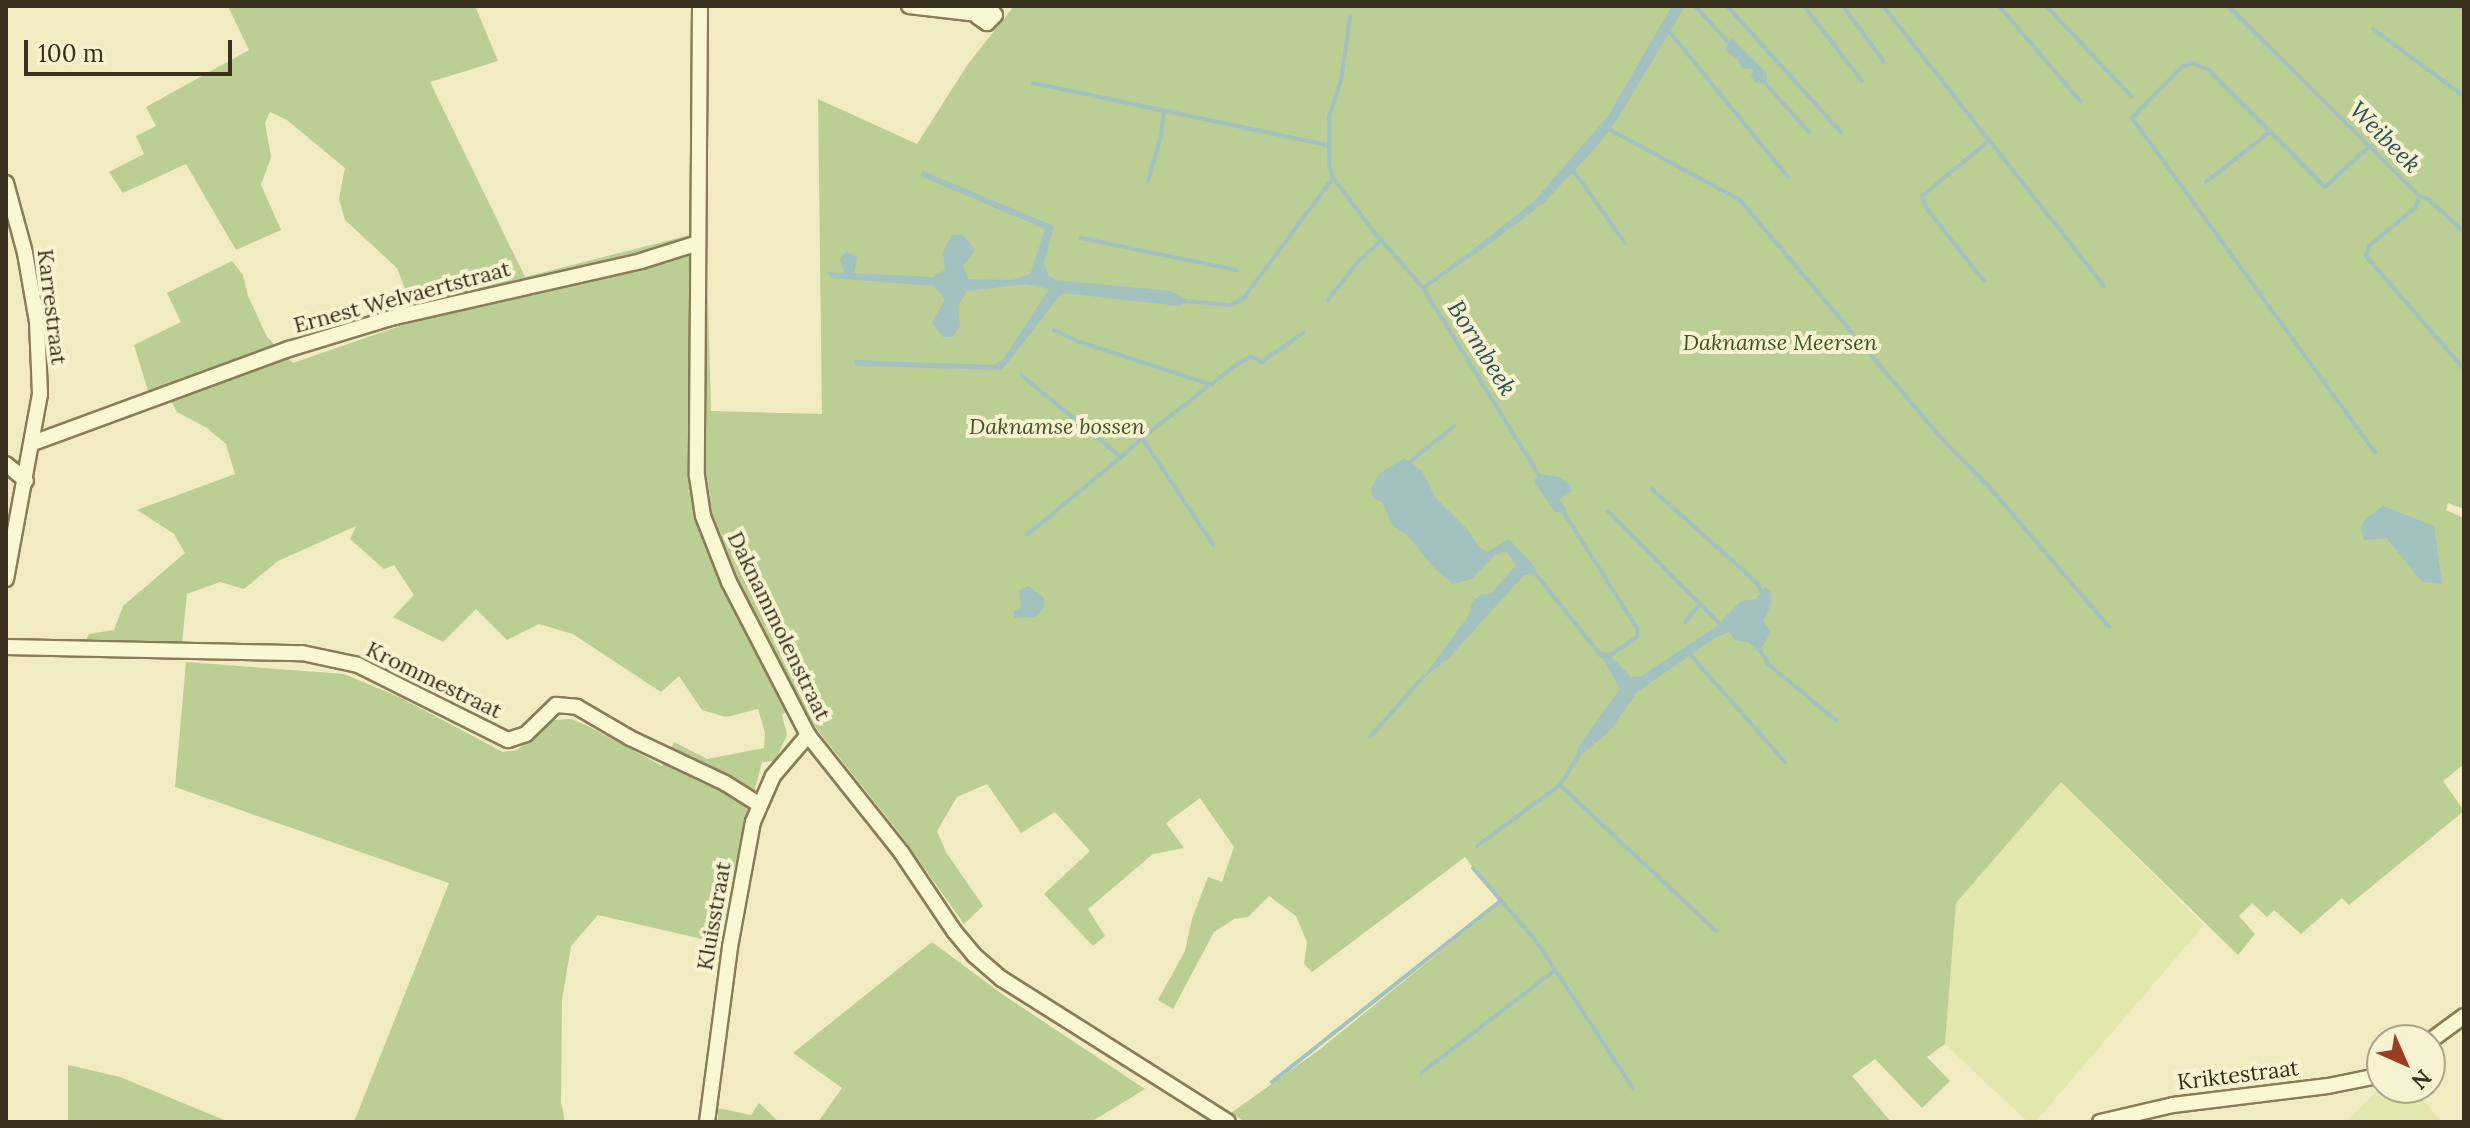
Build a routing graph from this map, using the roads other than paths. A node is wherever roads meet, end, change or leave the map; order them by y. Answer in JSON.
{"nodes":[{"id":1,"x":700,"y":6,"type":"edge"},
{"id":2,"x":909,"y":6,"type":"edge"},
{"id":3,"x":983,"y":9,"type":"edge"},
{"id":4,"x":6,"y":183,"type":"edge"},
{"id":5,"x":698,"y":243,"type":"junction"},
{"id":6,"x":33,"y":443,"type":"junction"},
{"id":7,"x":6,"y":464,"type":"edge"},
{"id":8,"x":26,"y":481,"type":"junction"},
{"id":9,"x":6,"y":579,"type":"edge"},
{"id":10,"x":6,"y":647,"type":"edge"},
{"id":11,"x":808,"y":735,"type":"junction"},
{"id":12,"x":759,"y":804,"type":"junction"},
{"id":13,"x":2464,"y":1016,"type":"edge"},
{"id":14,"x":2446,"y":1029,"type":"edge"},
{"id":15,"x":2366,"y":1078,"type":"edge"},
{"id":16,"x":707,"y":1122,"type":"edge"},
{"id":17,"x":1228,"y":1122,"type":"edge"},
{"id":18,"x":2100,"y":1122,"type":"edge"}],
"edges":[{"from":1,"to":5,"type":"street","name":"Daknammolenstraat"},
{"from":2,"to":3,"type":"street"},
{"from":4,"to":6,"type":"street","name":"Karrestraat"},
{"from":5,"to":6,"type":"street","name":"Ernest Welvaertstraat"},
{"from":5,"to":11,"type":"street","name":"Daknammolenstraat"},
{"from":6,"to":8,"type":"street","name":"Karrestraat"},
{"from":7,"to":8,"type":"street"},
{"from":8,"to":9,"type":"street","name":"Karrestraat"},
{"from":10,"to":12,"type":"street","name":"Krommestraat"},
{"from":11,"to":12,"type":"street","name":"Kluisstraat"},
{"from":11,"to":17,"type":"street","name":"Daknammolenstraat"},
{"from":12,"to":16,"type":"street","name":"Kluisstraat"},
{"from":13,"to":14,"type":"street"},
{"from":15,"to":18,"type":"street","name":"Kriktestraat"}]}
